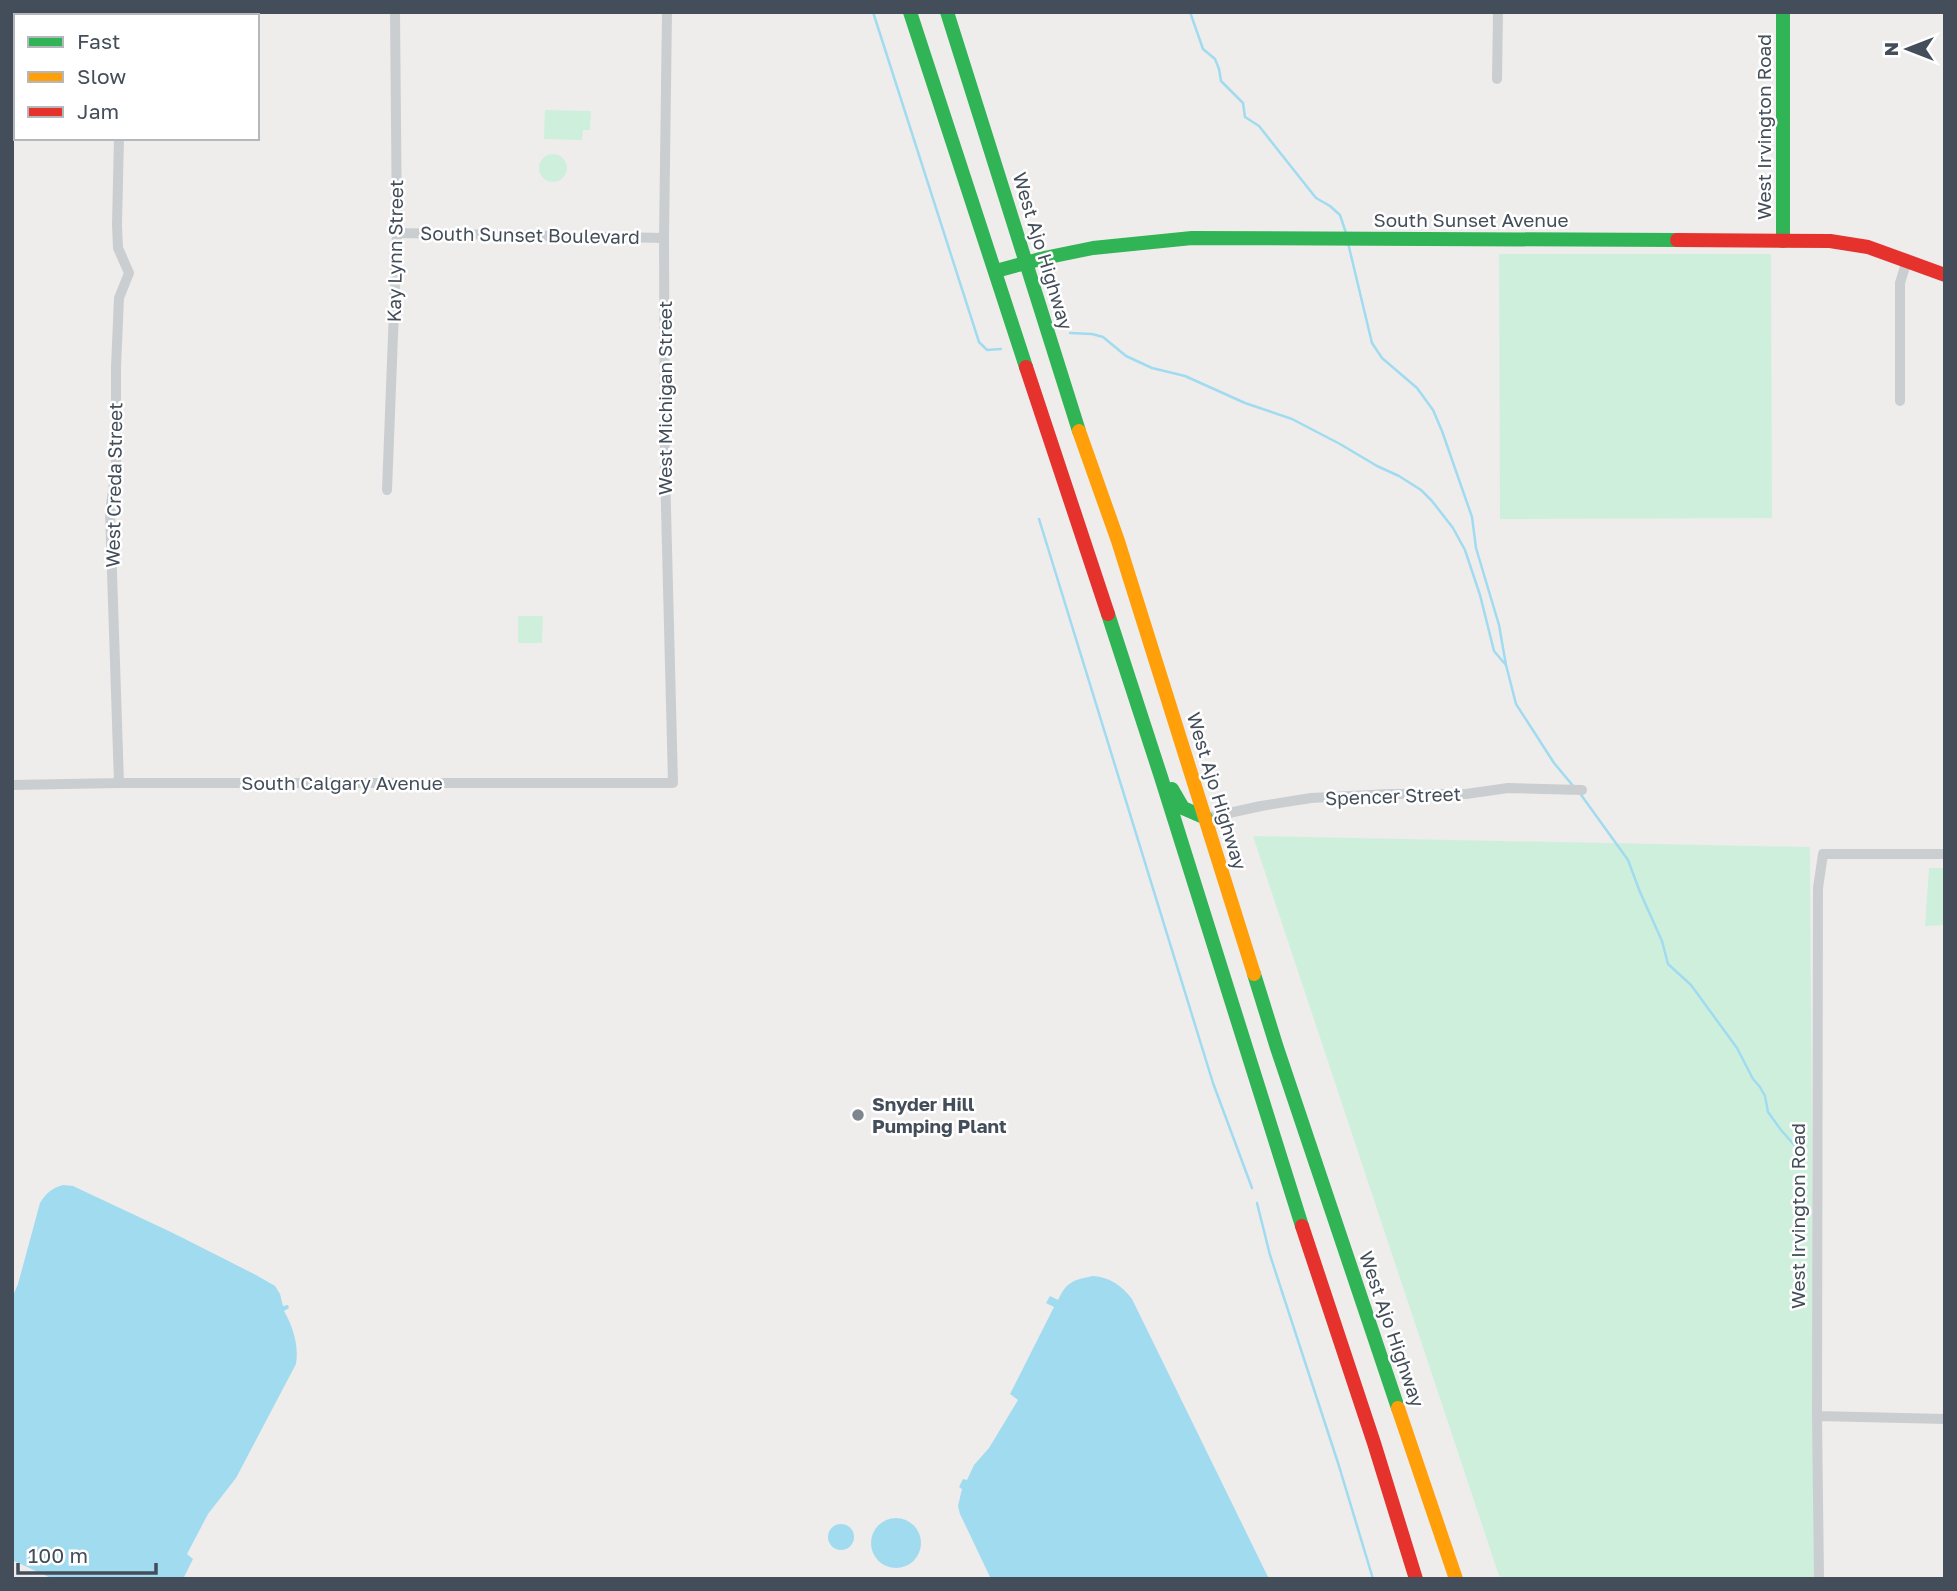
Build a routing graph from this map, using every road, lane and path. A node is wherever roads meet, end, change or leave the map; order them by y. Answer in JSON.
{"nodes":[{"id":1,"x":395,"y":12,"type":"edge"},
{"id":2,"x":667,"y":12,"type":"edge"},
{"id":3,"x":910,"y":12,"type":"edge"},
{"id":4,"x":947,"y":12,"type":"edge"},
{"id":5,"x":1498,"y":12,"type":"edge"},
{"id":6,"x":1783,"y":12,"type":"edge"},
{"id":7,"x":1497,"y":79,"type":"dead end"},
{"id":8,"x":119,"y":140,"type":"edge"},
{"id":9,"x":397,"y":233,"type":"junction"},
{"id":10,"x":664,"y":238,"type":"junction"},
{"id":11,"x":1783,"y":241,"type":"junction"},
{"id":12,"x":1907,"y":260,"type":"junction"},
{"id":13,"x":1026,"y":262,"type":"junction"},
{"id":14,"x":996,"y":271,"type":"junction"},
{"id":15,"x":1945,"y":275,"type":"edge"},
{"id":16,"x":1900,"y":401,"type":"dead end"},
{"id":17,"x":387,"y":490,"type":"dead end"},
{"id":18,"x":1145,"y":728,"type":"junction"},
{"id":19,"x":119,"y":783,"type":"junction"},
{"id":20,"x":673,"y":783,"type":"joint"},
{"id":21,"x":12,"y":785,"type":"edge"},
{"id":22,"x":1582,"y":790,"type":"dead end"},
{"id":23,"x":1206,"y":818,"type":"junction"},
{"id":24,"x":1945,"y":854,"type":"edge"},
{"id":25,"x":1817,"y":1416,"type":"junction"},
{"id":26,"x":1945,"y":1419,"type":"edge"},
{"id":27,"x":1416,"y":1579,"type":"edge"},
{"id":28,"x":1456,"y":1579,"type":"edge"},
{"id":29,"x":1819,"y":1579,"type":"edge"}],
"edges":[{"from":1,"to":9,"type":"street","name":"Kay Lynn Street"},
{"from":2,"to":10,"type":"street","name":"West Michigan Street"},
{"from":3,"to":14,"type":"main road"},
{"from":4,"to":13,"type":"main road","name":"West Ajo Highway"},
{"from":5,"to":7,"type":"street"},
{"from":6,"to":11,"type":"main road","name":"West Irvington Road"},
{"from":8,"to":19,"type":"street","name":"West Creda Street"},
{"from":9,"to":10,"type":"street","name":"South Sunset Boulevard"},
{"from":9,"to":17,"type":"street","name":"Kay Lynn Street"},
{"from":10,"to":20,"type":"street","name":"West Michigan Street"},
{"from":11,"to":12,"type":"main road","name":"South Sunset Avenue"},
{"from":11,"to":13,"type":"main road","name":"South Sunset Avenue"},
{"from":12,"to":15,"type":"main road","name":"South Sunset Avenue"},
{"from":12,"to":16,"type":"street"},
{"from":13,"to":14,"type":"main road","name":"South Sunset Avenue"},
{"from":13,"to":23,"type":"main road","name":"West Ajo Highway"},
{"from":14,"to":18,"type":"main road"},
{"from":18,"to":23,"type":"main road"},
{"from":18,"to":27,"type":"main road"},
{"from":19,"to":20,"type":"street","name":"South Calgary Avenue"},
{"from":19,"to":21,"type":"street","name":"South Calgary Avenue"},
{"from":22,"to":23,"type":"street","name":"Spencer Street"},
{"from":23,"to":28,"type":"main road","name":"West Ajo Highway"},
{"from":24,"to":25,"type":"street","name":"West Irvington Road"},
{"from":25,"to":26,"type":"street"},
{"from":25,"to":29,"type":"street","name":"West Irvington Road"}]}
